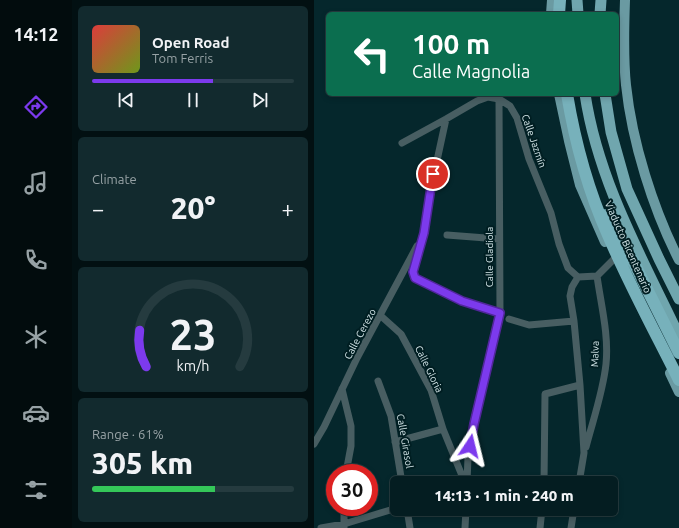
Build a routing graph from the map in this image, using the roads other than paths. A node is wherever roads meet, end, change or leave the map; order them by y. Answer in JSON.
{"nodes":[{"id":1,"x":552,"y":0,"type":"edge"},
{"id":2,"x":560,"y":0,"type":"edge"},
{"id":3,"x":578,"y":0,"type":"edge"},
{"id":4,"x":601,"y":0,"type":"edge"},
{"id":5,"x":625,"y":0,"type":"edge"},
{"id":6,"x":552,"y":12,"type":"edge"},
{"id":7,"x":559,"y":12,"type":"edge"},
{"id":8,"x":578,"y":12,"type":"edge"},
{"id":9,"x":600,"y":12,"type":"edge"},
{"id":10,"x":559,"y":96,"type":"edge"},
{"id":11,"x":567,"y":96,"type":"edge"},
{"id":12,"x":585,"y":96,"type":"edge"},
{"id":13,"x":605,"y":96,"type":"edge"},
{"id":14,"x":499,"y":99,"type":"junction"},
{"id":15,"x":446,"y":119,"type":"junction"},
{"id":16,"x":402,"y":142,"type":"dead end"},
{"id":17,"x":592,"y":192,"type":"junction"},
{"id":18,"x":424,"y":233,"type":"junction"},
{"id":19,"x":448,"y":235,"type":"dead end"},
{"id":20,"x":499,"y":239,"type":"junction"},
{"id":21,"x":613,"y":260,"type":"junction"},
{"id":22,"x":679,"y":260,"type":"edge"},
{"id":23,"x":597,"y":276,"type":"junction"},
{"id":24,"x":578,"y":277,"type":"junction"},
{"id":25,"x":679,"y":299,"type":"edge"},
{"id":26,"x":500,"y":313,"type":"junction"},
{"id":27,"x":381,"y":316,"type":"junction"},
{"id":28,"x":509,"y":319,"type":"dead end"},
{"id":29,"x":574,"y":321,"type":"junction"},
{"id":30,"x":679,"y":336,"type":"edge"},
{"id":31,"x":679,"y":353,"type":"edge"},
{"id":32,"x":679,"y":380,"type":"edge"},
{"id":33,"x":378,"y":381,"type":"dead end"},
{"id":34,"x":580,"y":385,"type":"junction"},
{"id":35,"x":342,"y":389,"type":"junction"},
{"id":36,"x":679,"y":392,"type":"edge"},
{"id":37,"x":443,"y":429,"type":"junction"},
{"id":38,"x":395,"y":442,"type":"junction"},
{"id":39,"x":314,"y":444,"type":"edge"},
{"id":40,"x":584,"y":453,"type":"junction"},
{"id":41,"x":348,"y":464,"type":"edge"},
{"id":42,"x":401,"y":476,"type":"edge"},
{"id":43,"x":463,"y":476,"type":"edge"},
{"id":44,"x":467,"y":476,"type":"edge"},
{"id":45,"x":544,"y":476,"type":"edge"},
{"id":46,"x":579,"y":476,"type":"edge"},
{"id":47,"x":390,"y":510,"type":"edge"},
{"id":48,"x":408,"y":516,"type":"edge"},
{"id":49,"x":466,"y":516,"type":"edge"},
{"id":50,"x":541,"y":516,"type":"edge"},
{"id":51,"x":573,"y":516,"type":"edge"},
{"id":52,"x":344,"y":526,"type":"edge"},
{"id":53,"x":321,"y":528,"type":"edge"},
{"id":54,"x":410,"y":528,"type":"edge"},
{"id":55,"x":465,"y":528,"type":"edge"},
{"id":56,"x":540,"y":528,"type":"edge"},
{"id":57,"x":572,"y":528,"type":"edge"}],
"edges":[{"from":1,"to":6,"type":"main road"},
{"from":2,"to":7,"type":"highway"},
{"from":3,"to":8,"type":"highway"},
{"from":4,"to":9,"type":"highway"},
{"from":5,"to":22,"type":"main road"},
{"from":10,"to":21,"type":"main road"},
{"from":11,"to":17,"type":"highway","name":"Viaducto Bicentenario"},
{"from":12,"to":30,"type":"highway"},
{"from":13,"to":25,"type":"highway"},
{"from":14,"to":15,"type":"street"},
{"from":14,"to":20,"type":"street","name":"Calle Gladiola"},
{"from":14,"to":24,"type":"street","name":"Calle Jazmín"},
{"from":15,"to":16,"type":"street"},
{"from":15,"to":18,"type":"street"},
{"from":17,"to":31,"type":"highway"},
{"from":17,"to":32,"type":"highway","name":"Viaducto Bicentenario"},
{"from":18,"to":26,"type":"street"},
{"from":18,"to":27,"type":"street","name":"Calle Cerezo"},
{"from":19,"to":20,"type":"street"},
{"from":20,"to":26,"type":"street","name":"Calle Gladiola"},
{"from":21,"to":23,"type":"street"},
{"from":21,"to":36,"type":"main road"},
{"from":23,"to":24,"type":"street"},
{"from":23,"to":40,"type":"street","name":"Malva"},
{"from":24,"to":29,"type":"street"},
{"from":26,"to":44,"type":"street","name":"Calle Gladiola"},
{"from":27,"to":35,"type":"street","name":"Calle Cerezo"},
{"from":27,"to":37,"type":"street","name":"Calle Gloria"},
{"from":28,"to":29,"type":"street"},
{"from":29,"to":34,"type":"street"},
{"from":33,"to":38,"type":"street","name":"Calle Girasol"},
{"from":34,"to":40,"type":"street"},
{"from":34,"to":45,"type":"street"},
{"from":35,"to":39,"type":"street","name":"Calle Cerezo"},
{"from":35,"to":41,"type":"street"},
{"from":37,"to":38,"type":"street"},
{"from":37,"to":43,"type":"street","name":"Calle Gloria"},
{"from":38,"to":42,"type":"street","name":"Calle Girasol"},
{"from":40,"to":46,"type":"street"},
{"from":47,"to":52,"type":"street"},
{"from":48,"to":54,"type":"street"},
{"from":49,"to":55,"type":"street"},
{"from":50,"to":56,"type":"street"},
{"from":51,"to":57,"type":"street"},
{"from":52,"to":53,"type":"street"}]}
